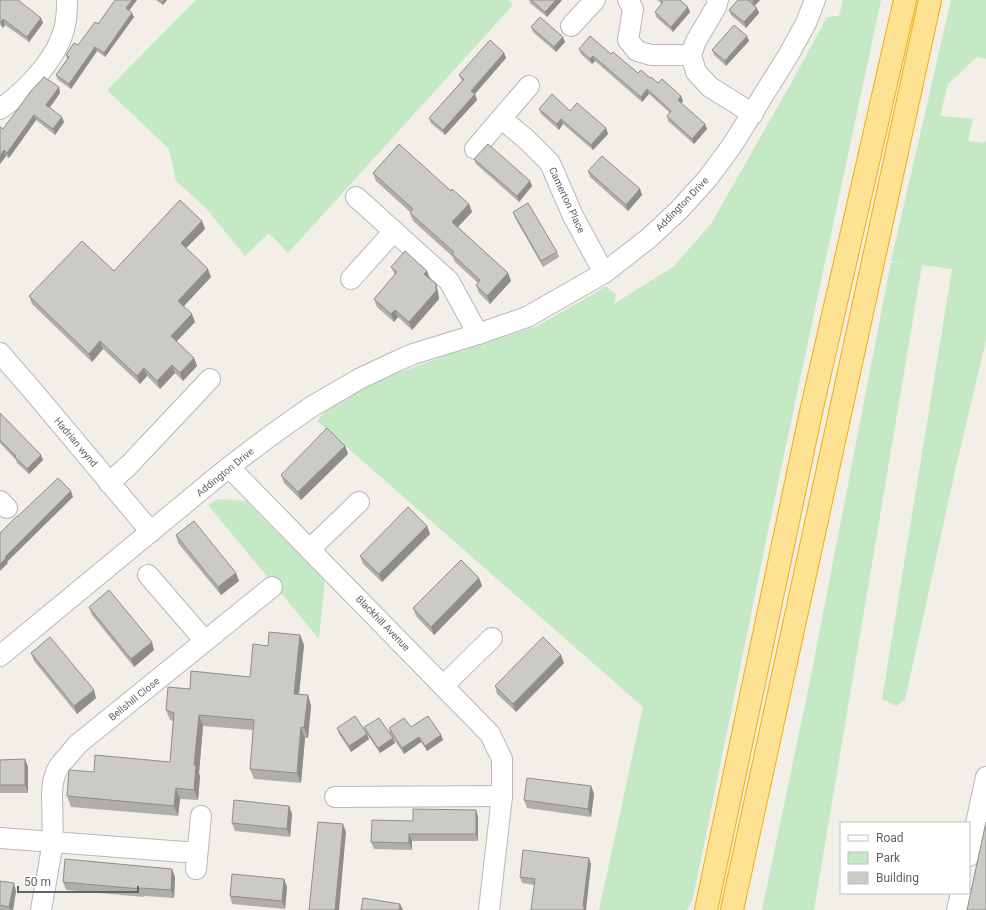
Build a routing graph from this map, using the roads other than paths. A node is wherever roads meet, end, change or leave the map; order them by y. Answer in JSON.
{"nodes":[{"id":1,"x":67,"y":0,"type":"edge"},
{"id":2,"x":595,"y":0,"type":"edge"},
{"id":3,"x":628,"y":0,"type":"edge"},
{"id":4,"x":718,"y":0,"type":"edge"},
{"id":5,"x":815,"y":0,"type":"edge"},
{"id":6,"x":905,"y":0,"type":"edge"},
{"id":7,"x":930,"y":0,"type":"edge"},
{"id":8,"x":571,"y":26,"type":"dead end"},
{"id":9,"x":691,"y":55,"type":"junction"},
{"id":10,"x":529,"y":86,"type":"dead end"},
{"id":11,"x":0,"y":109,"type":"edge"},
{"id":12,"x":753,"y":114,"type":"junction"},
{"id":13,"x":502,"y":119,"type":"junction"},
{"id":14,"x":475,"y":149,"type":"dead end"},
{"id":15,"x":356,"y":197,"type":"dead end"},
{"id":16,"x":394,"y":231,"type":"junction"},
{"id":17,"x":604,"y":273,"type":"junction"},
{"id":18,"x":350,"y":279,"type":"dead end"},
{"id":19,"x":478,"y":334,"type":"junction"},
{"id":20,"x":0,"y":353,"type":"edge"},
{"id":21,"x":210,"y":379,"type":"dead end"},
{"id":22,"x":230,"y":467,"type":"junction"},
{"id":23,"x":109,"y":483,"type":"junction"},
{"id":24,"x":359,"y":502,"type":"dead end"},
{"id":25,"x":151,"y":532,"type":"junction"},
{"id":26,"x":310,"y":549,"type":"junction"},
{"id":27,"x":148,"y":575,"type":"dead end"},
{"id":28,"x":272,"y":587,"type":"dead end"},
{"id":29,"x":492,"y":638,"type":"dead end"},
{"id":30,"x":205,"y":641,"type":"junction"},
{"id":31,"x":0,"y":656,"type":"edge"},
{"id":32,"x":443,"y":686,"type":"junction"},
{"id":33,"x":986,"y":777,"type":"edge"},
{"id":34,"x":502,"y":796,"type":"junction"},
{"id":35,"x":335,"y":797,"type":"dead end"},
{"id":36,"x":201,"y":816,"type":"dead end"},
{"id":37,"x":0,"y":838,"type":"edge"},
{"id":38,"x":53,"y":842,"type":"junction"},
{"id":39,"x":970,"y":851,"type":"edge"},
{"id":40,"x":961,"y":894,"type":"edge"},
{"id":41,"x":41,"y":910,"type":"edge"},
{"id":42,"x":490,"y":910,"type":"edge"},
{"id":43,"x":706,"y":910,"type":"edge"},
{"id":44,"x":732,"y":910,"type":"edge"},
{"id":45,"x":957,"y":910,"type":"edge"}],
"edges":[{"from":1,"to":11,"type":"street"},
{"from":2,"to":8,"type":"street"},
{"from":3,"to":9,"type":"street"},
{"from":4,"to":9,"type":"street"},
{"from":5,"to":12,"type":"street","name":"Addington Drive"},
{"from":6,"to":43,"type":"highway"},
{"from":7,"to":44,"type":"highway"},
{"from":9,"to":12,"type":"street"},
{"from":10,"to":13,"type":"street"},
{"from":12,"to":17,"type":"street","name":"Addington Drive"},
{"from":13,"to":14,"type":"street"},
{"from":13,"to":17,"type":"street","name":"Camerton Place"},
{"from":15,"to":16,"type":"street"},
{"from":16,"to":18,"type":"street"},
{"from":16,"to":19,"type":"street"},
{"from":17,"to":19,"type":"street","name":"Addington Drive"},
{"from":19,"to":22,"type":"street","name":"Addington Drive"},
{"from":20,"to":23,"type":"street","name":"Hadrian wynd"},
{"from":21,"to":23,"type":"street"},
{"from":22,"to":25,"type":"street","name":"Addington Drive"},
{"from":22,"to":26,"type":"street","name":"Blackhill Avenue"},
{"from":23,"to":25,"type":"street","name":"Hadrian wynd"},
{"from":24,"to":26,"type":"street"},
{"from":25,"to":31,"type":"street","name":"Addington Drive"},
{"from":26,"to":32,"type":"street","name":"Blackhill Avenue"},
{"from":27,"to":30,"type":"street"},
{"from":28,"to":30,"type":"street","name":"Bellshill Close"},
{"from":29,"to":32,"type":"street"},
{"from":30,"to":38,"type":"street","name":"Bellshill Close"},
{"from":32,"to":34,"type":"street","name":"Blackhill Avenue"},
{"from":33,"to":39,"type":"street"},
{"from":34,"to":35,"type":"street"},
{"from":34,"to":42,"type":"street","name":"Blackhill Avenue"},
{"from":36,"to":38,"type":"street"},
{"from":37,"to":38,"type":"street"},
{"from":38,"to":41,"type":"street","name":"Bellshill Close"},
{"from":40,"to":45,"type":"street"}]}
